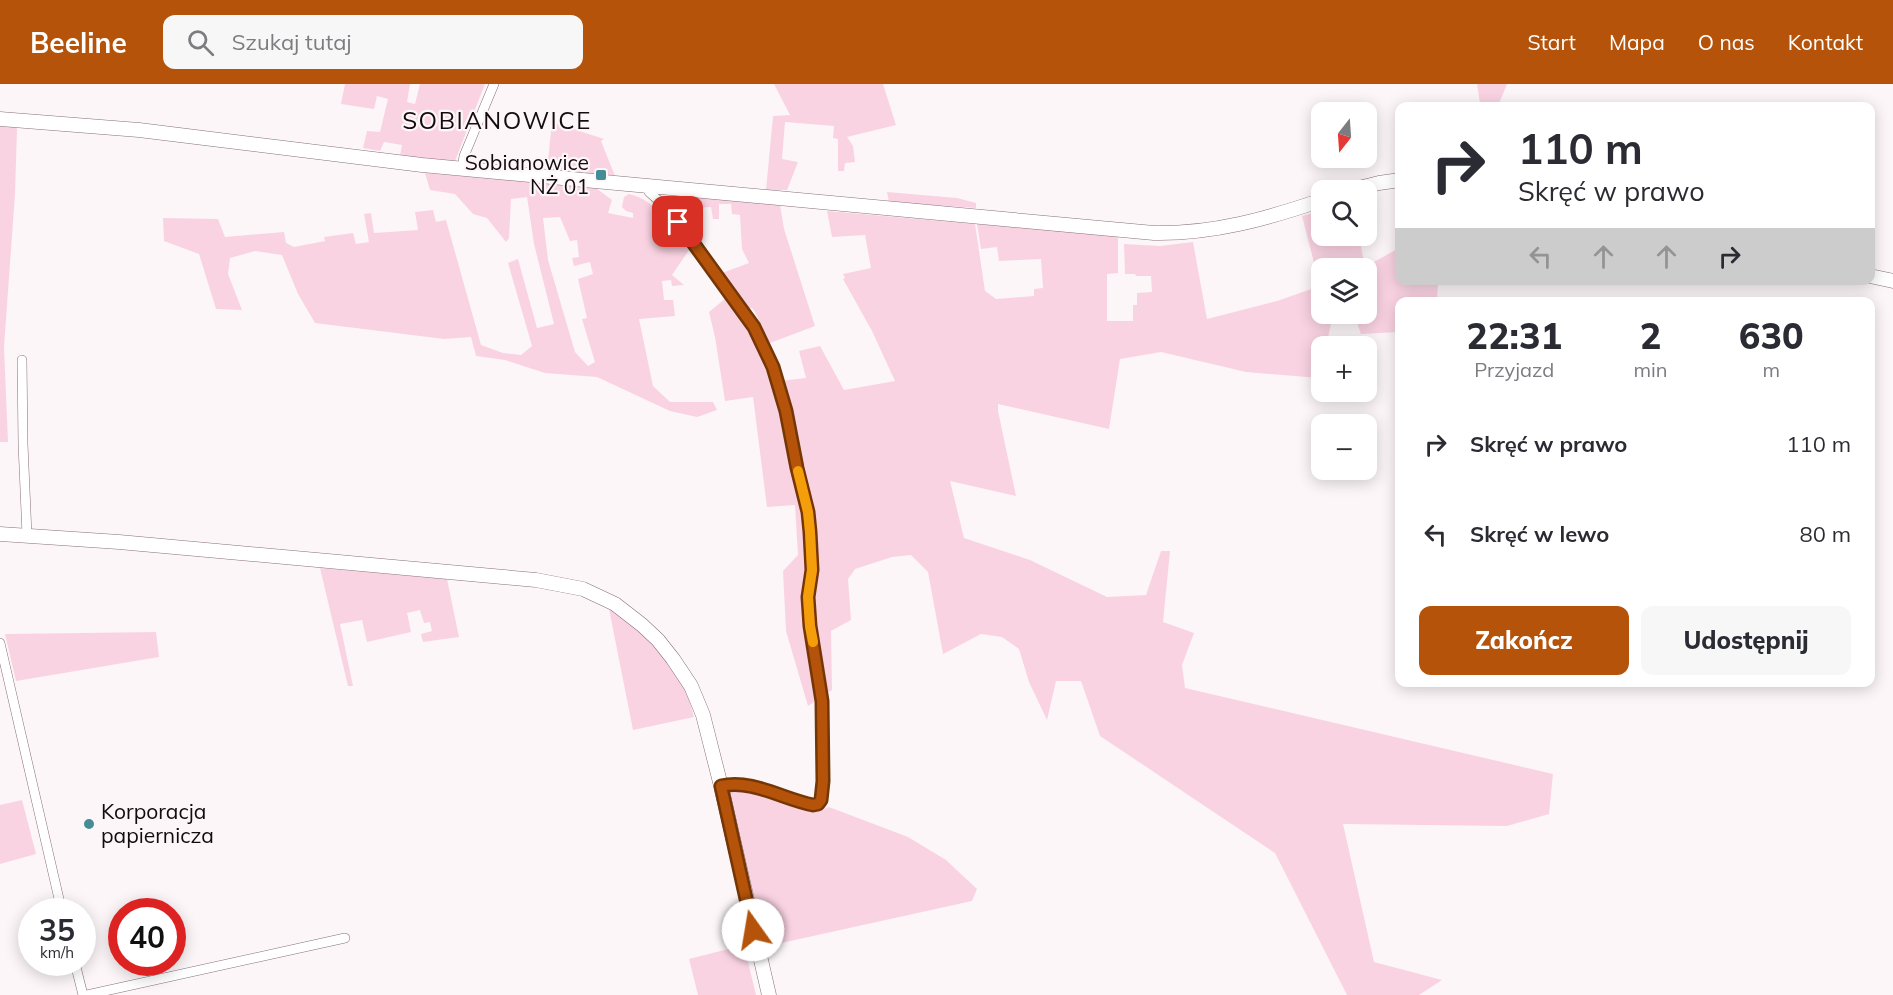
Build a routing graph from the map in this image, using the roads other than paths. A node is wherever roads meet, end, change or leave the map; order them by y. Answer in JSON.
{"nodes":[{"id":1,"x":494,"y":84,"type":"edge"},
{"id":2,"x":0,"y":118,"type":"edge"},
{"id":3,"x":462,"y":169,"type":"junction"},
{"id":4,"x":1395,"y":181,"type":"edge"},
{"id":5,"x":1377,"y":184,"type":"edge"},
{"id":6,"x":647,"y":186,"type":"junction"},
{"id":7,"x":676,"y":190,"type":"junction"},
{"id":8,"x":1311,"y":204,"type":"edge"},
{"id":9,"x":668,"y":209,"type":"junction"},
{"id":10,"x":1875,"y":277,"type":"edge"},
{"id":11,"x":1893,"y":281,"type":"edge"},
{"id":12,"x":22,"y":360,"type":"dead end"},
{"id":13,"x":0,"y":534,"type":"edge"},
{"id":14,"x":27,"y":535,"type":"junction"},
{"id":15,"x":0,"y":643,"type":"edge"},
{"id":16,"x":721,"y":786,"type":"junction"},
{"id":17,"x":59,"y":898,"type":"edge"},
{"id":18,"x":345,"y":938,"type":"dead end"},
{"id":19,"x":79,"y":976,"type":"edge"},
{"id":20,"x":85,"y":995,"type":"edge"},
{"id":21,"x":769,"y":995,"type":"edge"}],
"edges":[{"from":1,"to":3,"type":"street"},
{"from":2,"to":3,"type":"street"},
{"from":3,"to":6,"type":"street"},
{"from":4,"to":5,"type":"street"},
{"from":6,"to":7,"type":"street"},
{"from":6,"to":9,"type":"street"},
{"from":7,"to":8,"type":"street"},
{"from":7,"to":9,"type":"street"},
{"from":9,"to":16,"type":"street"},
{"from":10,"to":11,"type":"street"},
{"from":12,"to":14,"type":"street"},
{"from":13,"to":14,"type":"street"},
{"from":14,"to":16,"type":"street"},
{"from":15,"to":17,"type":"street"},
{"from":16,"to":21,"type":"street"},
{"from":18,"to":20,"type":"street"},
{"from":19,"to":20,"type":"street"}]}
